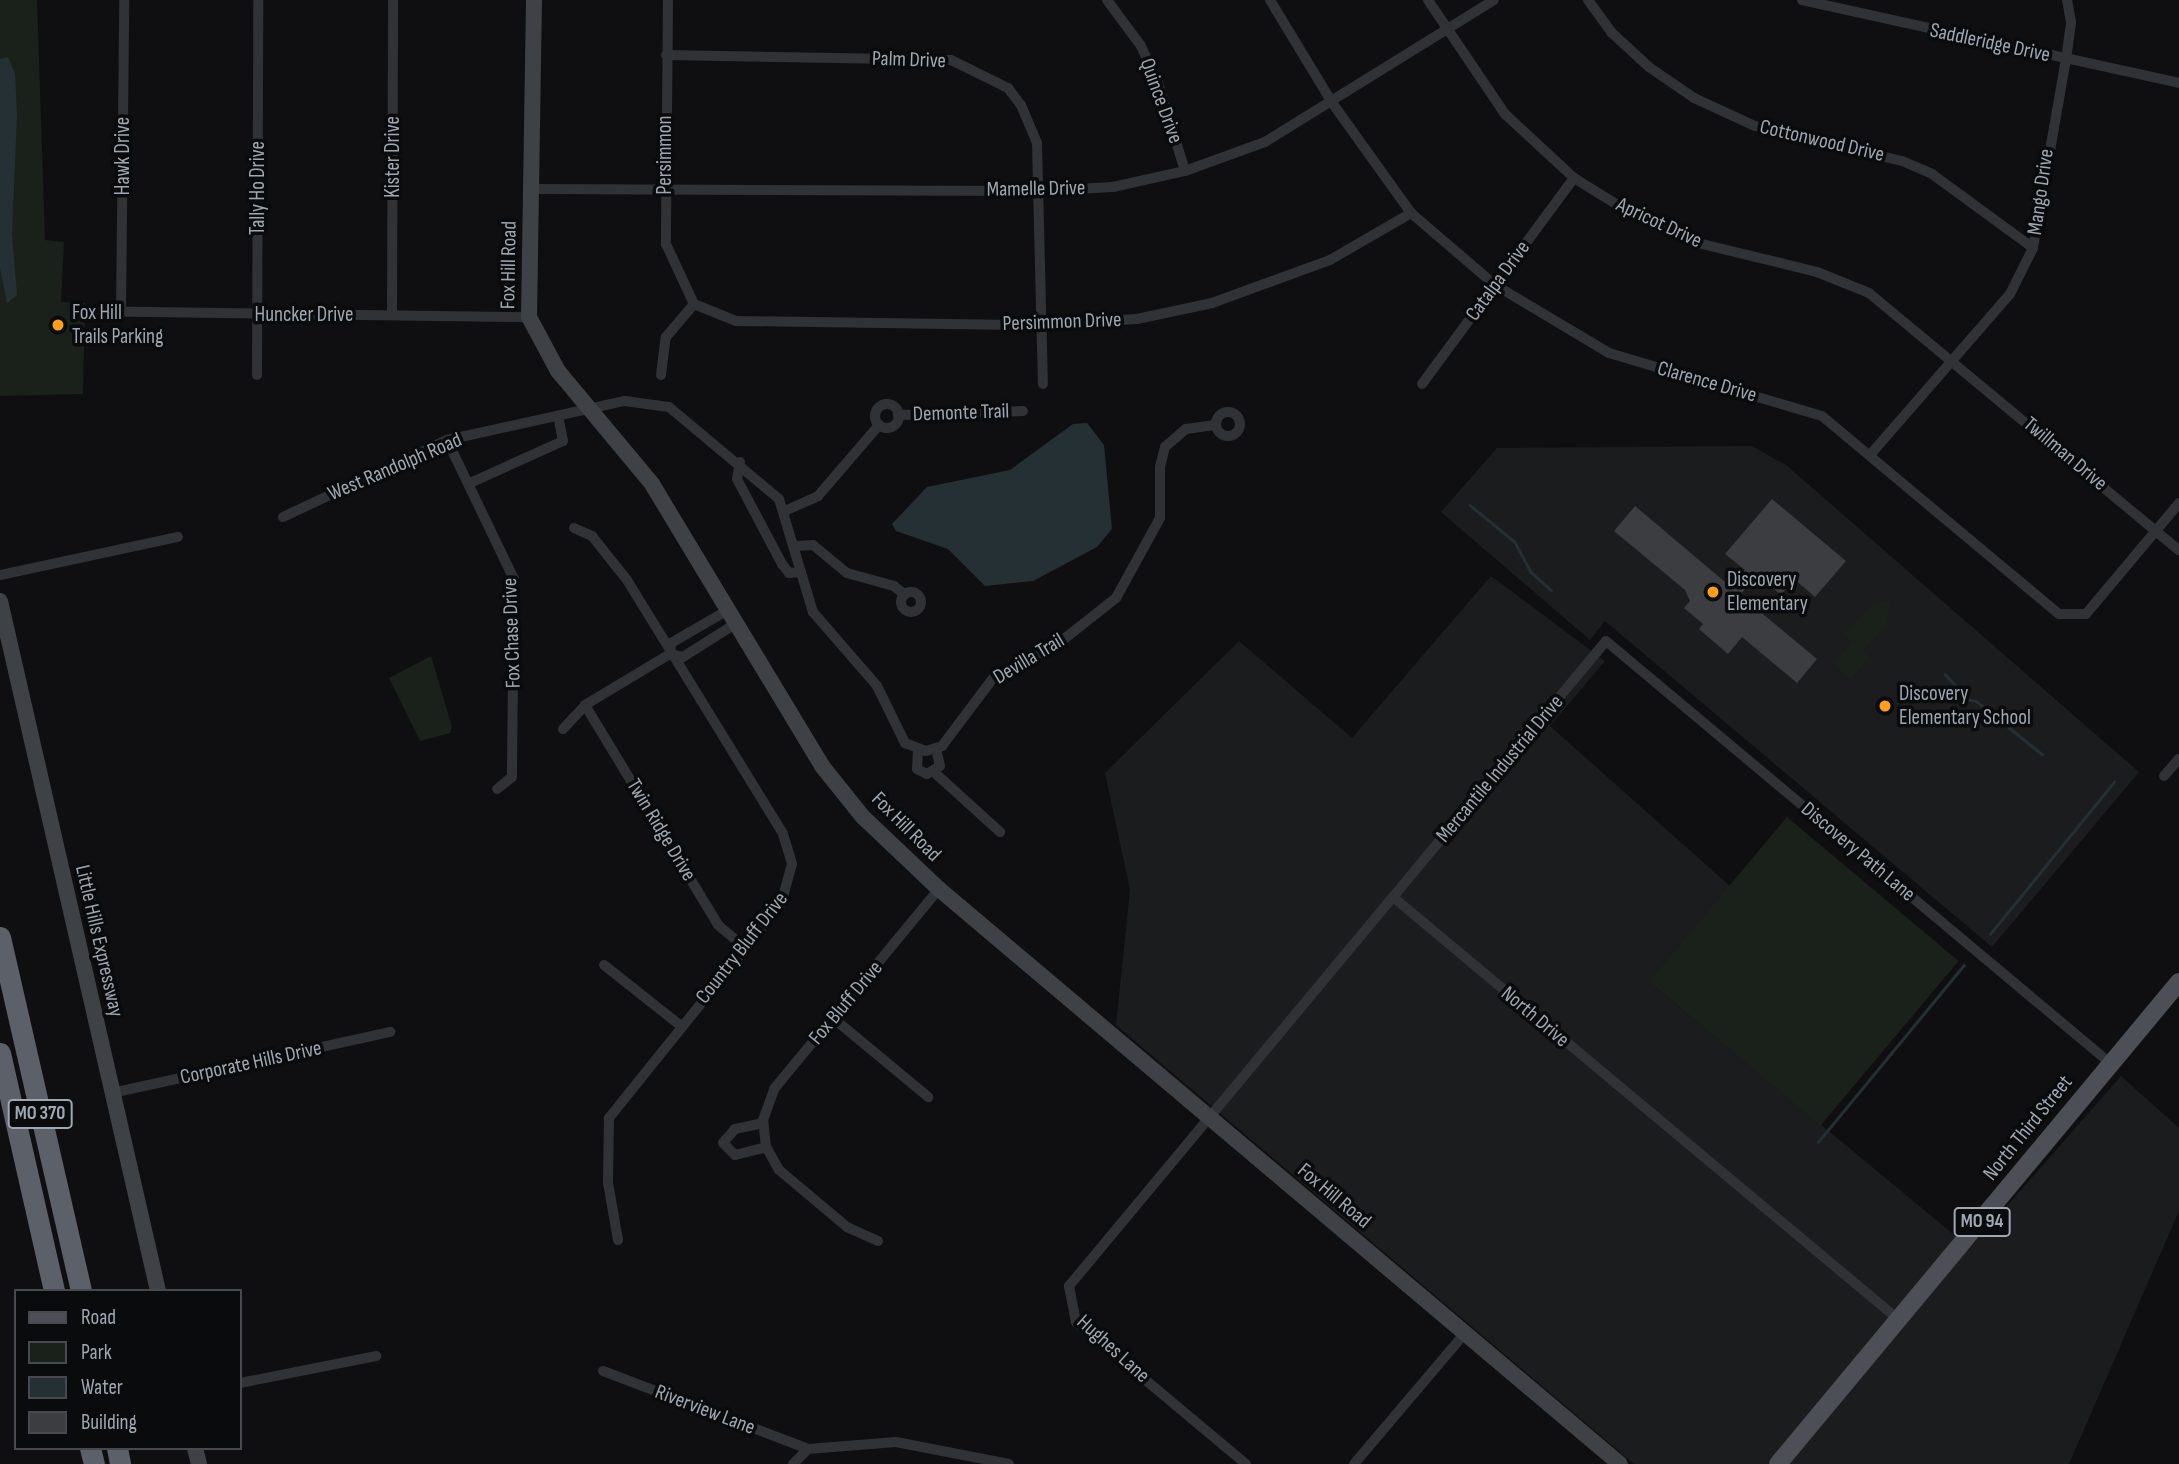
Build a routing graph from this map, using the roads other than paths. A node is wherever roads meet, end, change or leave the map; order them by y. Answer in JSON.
{"nodes":[{"id":1,"x":124,"y":0,"type":"edge"},
{"id":2,"x":258,"y":0,"type":"edge"},
{"id":3,"x":393,"y":0,"type":"edge"},
{"id":4,"x":534,"y":0,"type":"edge"},
{"id":5,"x":668,"y":0,"type":"edge"},
{"id":6,"x":1107,"y":0,"type":"edge"},
{"id":7,"x":1269,"y":0,"type":"edge"},
{"id":8,"x":1428,"y":0,"type":"edge"},
{"id":9,"x":1494,"y":0,"type":"edge"},
{"id":10,"x":1588,"y":0,"type":"edge"},
{"id":11,"x":1802,"y":0,"type":"edge"},
{"id":12,"x":2067,"y":0,"type":"edge"},
{"id":13,"x":1447,"y":30,"type":"junction"},
{"id":14,"x":666,"y":55,"type":"junction"},
{"id":15,"x":2066,"y":59,"type":"junction"},
{"id":16,"x":2179,"y":83,"type":"edge"},
{"id":17,"x":1333,"y":103,"type":"junction"},
{"id":18,"x":1185,"y":171,"type":"junction"},
{"id":19,"x":1574,"y":178,"type":"junction"},
{"id":20,"x":531,"y":189,"type":"junction"},
{"id":21,"x":664,"y":189,"type":"junction"},
{"id":22,"x":1040,"y":191,"type":"junction"},
{"id":23,"x":1411,"y":213,"type":"junction"},
{"id":24,"x":2033,"y":248,"type":"junction"},
{"id":25,"x":1495,"y":285,"type":"junction"},
{"id":26,"x":694,"y":304,"type":"junction"},
{"id":27,"x":79,"y":311,"type":"dead end"},
{"id":28,"x":121,"y":312,"type":"junction"},
{"id":29,"x":392,"y":315,"type":"junction"},
{"id":30,"x":257,"y":316,"type":"junction"},
{"id":31,"x":528,"y":317,"type":"junction"},
{"id":32,"x":1040,"y":325,"type":"junction"},
{"id":33,"x":1952,"y":357,"type":"junction"},
{"id":34,"x":257,"y":375,"type":"dead end"},
{"id":35,"x":661,"y":375,"type":"dead end"},
{"id":36,"x":1042,"y":384,"type":"dead end"},
{"id":37,"x":1422,"y":384,"type":"dead end"},
{"id":38,"x":591,"y":408,"type":"junction"},
{"id":39,"x":1023,"y":411,"type":"dead end"},
{"id":40,"x":558,"y":415,"type":"junction"},
{"id":41,"x":898,"y":415,"type":"junction"},
{"id":42,"x":879,"y":425,"type":"junction"},
{"id":43,"x":1215,"y":425,"type":"dead end"},
{"id":44,"x":447,"y":440,"type":"junction"},
{"id":45,"x":1870,"y":455,"type":"junction"},
{"id":46,"x":740,"y":462,"type":"junction"},
{"id":47,"x":470,"y":483,"type":"junction"},
{"id":48,"x":2179,"y":503,"type":"edge"},
{"id":49,"x":787,"y":510,"type":"junction"},
{"id":50,"x":283,"y":517,"type":"dead end"},
{"id":51,"x":574,"y":528,"type":"dead end"},
{"id":52,"x":2156,"y":531,"type":"junction"},
{"id":53,"x":178,"y":537,"type":"dead end"},
{"id":54,"x":796,"y":546,"type":"junction"},
{"id":55,"x":2179,"y":550,"type":"edge"},
{"id":56,"x":801,"y":572,"type":"junction"},
{"id":57,"x":0,"y":575,"type":"edge"},
{"id":58,"x":905,"y":595,"type":"dead end"},
{"id":59,"x":0,"y":601,"type":"edge"},
{"id":60,"x":732,"y":617,"type":"junction"},
{"id":61,"x":1606,"y":641,"type":"joint"},
{"id":62,"x":670,"y":654,"type":"junction"},
{"id":63,"x":585,"y":705,"type":"junction"},
{"id":64,"x":563,"y":729,"type":"dead end"},
{"id":65,"x":936,"y":749,"type":"junction"},
{"id":66,"x":918,"y":750,"type":"junction"},
{"id":67,"x":2179,"y":759,"type":"edge"},
{"id":68,"x":936,"y":773,"type":"junction"},
{"id":69,"x":2164,"y":776,"type":"dead end"},
{"id":70,"x":497,"y":789,"type":"dead end"},
{"id":71,"x":1000,"y":832,"type":"dead end"},
{"id":72,"x":939,"y":889,"type":"junction"},
{"id":73,"x":1393,"y":897,"type":"junction"},
{"id":74,"x":0,"y":937,"type":"edge"},
{"id":75,"x":745,"y":948,"type":"junction"},
{"id":76,"x":604,"y":965,"type":"dead end"},
{"id":77,"x":2179,"y":982,"type":"edge"},
{"id":78,"x":833,"y":1018,"type":"junction"},
{"id":79,"x":681,"y":1026,"type":"junction"},
{"id":80,"x":390,"y":1032,"type":"dead end"},
{"id":81,"x":0,"y":1053,"type":"edge"},
{"id":82,"x":2110,"y":1063,"type":"junction"},
{"id":83,"x":112,"y":1093,"type":"junction"},
{"id":84,"x":928,"y":1097,"type":"dead end"},
{"id":85,"x":1209,"y":1118,"type":"junction"},
{"id":86,"x":763,"y":1123,"type":"junction"},
{"id":87,"x":766,"y":1147,"type":"junction"},
{"id":88,"x":618,"y":1240,"type":"dead end"},
{"id":89,"x":878,"y":1241,"type":"dead end"},
{"id":90,"x":54,"y":1289,"type":"edge"},
{"id":91,"x":81,"y":1289,"type":"edge"},
{"id":92,"x":158,"y":1289,"type":"edge"},
{"id":93,"x":1899,"y":1320,"type":"junction"},
{"id":94,"x":1465,"y":1333,"type":"junction"},
{"id":95,"x":376,"y":1356,"type":"dead end"},
{"id":96,"x":603,"y":1371,"type":"dead end"},
{"id":97,"x":242,"y":1383,"type":"edge"},
{"id":98,"x":808,"y":1449,"type":"junction"},
{"id":99,"x":793,"y":1464,"type":"edge"},
{"id":100,"x":1009,"y":1464,"type":"edge"},
{"id":101,"x":1246,"y":1464,"type":"edge"},
{"id":102,"x":1354,"y":1464,"type":"edge"},
{"id":103,"x":1620,"y":1464,"type":"edge"},
{"id":104,"x":1778,"y":1464,"type":"edge"}],
"edges":[{"from":1,"to":28,"type":"street","name":"Hawk Drive"},
{"from":2,"to":30,"type":"street","name":"Tally Ho Drive"},
{"from":3,"to":29,"type":"street","name":"Kister Drive"},
{"from":4,"to":20,"type":"street","name":"Fox Hill Road"},
{"from":5,"to":14,"type":"street","name":"Persimmon"},
{"from":6,"to":18,"type":"street","name":"Quince Drive"},
{"from":7,"to":17,"type":"street","name":"Clarence Drive"},
{"from":8,"to":13,"type":"street","name":"Apricot Drive"},
{"from":9,"to":13,"type":"street","name":"Mamelle Drive"},
{"from":10,"to":24,"type":"street","name":"Cottonwood Drive"},
{"from":11,"to":15,"type":"street","name":"Saddleridge Drive"},
{"from":12,"to":15,"type":"street","name":"Mango Drive"},
{"from":13,"to":17,"type":"street","name":"Mamelle Drive"},
{"from":13,"to":19,"type":"street","name":"Apricot Drive"},
{"from":14,"to":21,"type":"street","name":"Persimmon"},
{"from":14,"to":22,"type":"street","name":"Palm Drive"},
{"from":15,"to":16,"type":"street","name":"Saddleridge Drive"},
{"from":15,"to":24,"type":"street","name":"Mango Drive"},
{"from":17,"to":18,"type":"street","name":"Mamelle Drive"},
{"from":17,"to":23,"type":"street","name":"Clarence Drive"},
{"from":18,"to":22,"type":"street","name":"Mamelle Drive"},
{"from":19,"to":25,"type":"street","name":"Catalpa Drive"},
{"from":19,"to":33,"type":"street","name":"Apricot Drive"},
{"from":20,"to":21,"type":"street","name":"Mamelle Drive"},
{"from":20,"to":31,"type":"street","name":"Fox Hill Road"},
{"from":21,"to":22,"type":"street","name":"Mamelle Drive"},
{"from":21,"to":26,"type":"street","name":"Persimmon"},
{"from":22,"to":32,"type":"street","name":"Palm Drive"},
{"from":23,"to":25,"type":"street","name":"Clarence Drive"},
{"from":23,"to":32,"type":"street","name":"Persimmon Drive"},
{"from":24,"to":33,"type":"street","name":"Mango Drive"},
{"from":25,"to":37,"type":"street","name":"Catalpa Drive"},
{"from":25,"to":45,"type":"street","name":"Clarence Drive"},
{"from":26,"to":32,"type":"street","name":"Persimmon Drive"},
{"from":26,"to":35,"type":"street"},
{"from":27,"to":28,"type":"street","name":"Huncker Drive"},
{"from":28,"to":30,"type":"street","name":"Huncker Drive"},
{"from":29,"to":30,"type":"street","name":"Huncker Drive"},
{"from":29,"to":31,"type":"street","name":"Huncker Drive"},
{"from":30,"to":34,"type":"street","name":"Tally Ho Drive"},
{"from":31,"to":38,"type":"street","name":"Fox Hill Road"},
{"from":32,"to":36,"type":"street","name":"Palm Drive"},
{"from":33,"to":45,"type":"street","name":"Mango Drive"},
{"from":33,"to":52,"type":"street","name":"Twillman Drive"},
{"from":38,"to":40,"type":"street","name":"West Randolph Road"},
{"from":38,"to":46,"type":"street"},
{"from":38,"to":60,"type":"street","name":"Fox Hill Road"},
{"from":39,"to":41,"type":"street","name":"Demonte Trail"},
{"from":40,"to":44,"type":"street","name":"West Randolph Road"},
{"from":40,"to":47,"type":"street"},
{"from":41,"to":42,"type":"street","name":"Demonte Trail"},
{"from":41,"to":42,"type":"street","name":"Demonte Trail"},
{"from":42,"to":49,"type":"street","name":"Demonte Trail"},
{"from":43,"to":65,"type":"street","name":"Devilla Trail"},
{"from":44,"to":47,"type":"street","name":"Fox Chase Drive"},
{"from":44,"to":50,"type":"street","name":"West Randolph Road"},
{"from":45,"to":52,"type":"street","name":"Clarence Drive"},
{"from":46,"to":49,"type":"street"},
{"from":46,"to":56,"type":"street"},
{"from":47,"to":70,"type":"street","name":"Fox Chase Drive"},
{"from":48,"to":52,"type":"street","name":"Clarence Drive"},
{"from":49,"to":54,"type":"street"},
{"from":51,"to":62,"type":"street","name":"Country Bluff Drive"},
{"from":52,"to":55,"type":"street","name":"Twillman Drive"},
{"from":53,"to":57,"type":"street"},
{"from":54,"to":56,"type":"street"},
{"from":54,"to":58,"type":"street"},
{"from":56,"to":66,"type":"street"},
{"from":59,"to":83,"type":"street","name":"Little Hills Expressway"},
{"from":60,"to":62,"type":"street"},
{"from":60,"to":62,"type":"street"},
{"from":60,"to":72,"type":"street","name":"Fox Hill Road"},
{"from":61,"to":73,"type":"street","name":"Mercantile Industrial Drive"},
{"from":61,"to":82,"type":"street","name":"Discovery Path Lane"},
{"from":62,"to":63,"type":"street"},
{"from":62,"to":75,"type":"street","name":"Country Bluff Drive"},
{"from":63,"to":64,"type":"street"},
{"from":63,"to":75,"type":"street","name":"Twin Ridge Drive"},
{"from":65,"to":66,"type":"street"},
{"from":65,"to":68,"type":"street"},
{"from":66,"to":68,"type":"street"},
{"from":67,"to":69,"type":"street"},
{"from":68,"to":71,"type":"street"},
{"from":72,"to":78,"type":"street","name":"Fox Bluff Drive"},
{"from":72,"to":85,"type":"street","name":"Fox Hill Road"},
{"from":73,"to":85,"type":"street"},
{"from":73,"to":93,"type":"street","name":"North Drive"},
{"from":74,"to":91,"type":"highway","number":"MO 370"},
{"from":75,"to":79,"type":"street","name":"Country Bluff Drive"},
{"from":76,"to":79,"type":"street"},
{"from":77,"to":82,"type":"main road","name":"North Third Street","number":"MO 94"},
{"from":78,"to":84,"type":"street"},
{"from":78,"to":86,"type":"street","name":"Fox Bluff Drive"},
{"from":79,"to":88,"type":"street","name":"Country Bluff Drive"},
{"from":80,"to":83,"type":"street","name":"Corporate Hills Drive"},
{"from":81,"to":90,"type":"highway","number":"MO 370"},
{"from":82,"to":93,"type":"main road","name":"North Third Street","number":"MO 94"},
{"from":83,"to":92,"type":"street","name":"Little Hills Expressway"},
{"from":85,"to":94,"type":"street","name":"Fox Hill Road"},
{"from":85,"to":101,"type":"street","name":"Hughes Lane"},
{"from":86,"to":87,"type":"street","name":"Fox Bluff Drive"},
{"from":86,"to":87,"type":"street"},
{"from":87,"to":89,"type":"street","name":"Fox Bluff Drive"},
{"from":93,"to":104,"type":"main road","name":"North Third Street","number":"MO 94"},
{"from":94,"to":102,"type":"street"},
{"from":94,"to":103,"type":"street","name":"Fox Hill Road"},
{"from":95,"to":97,"type":"street"},
{"from":96,"to":98,"type":"street","name":"Riverview Lane"},
{"from":98,"to":99,"type":"street"},
{"from":98,"to":100,"type":"street","name":"Riverview Lane"}]}
